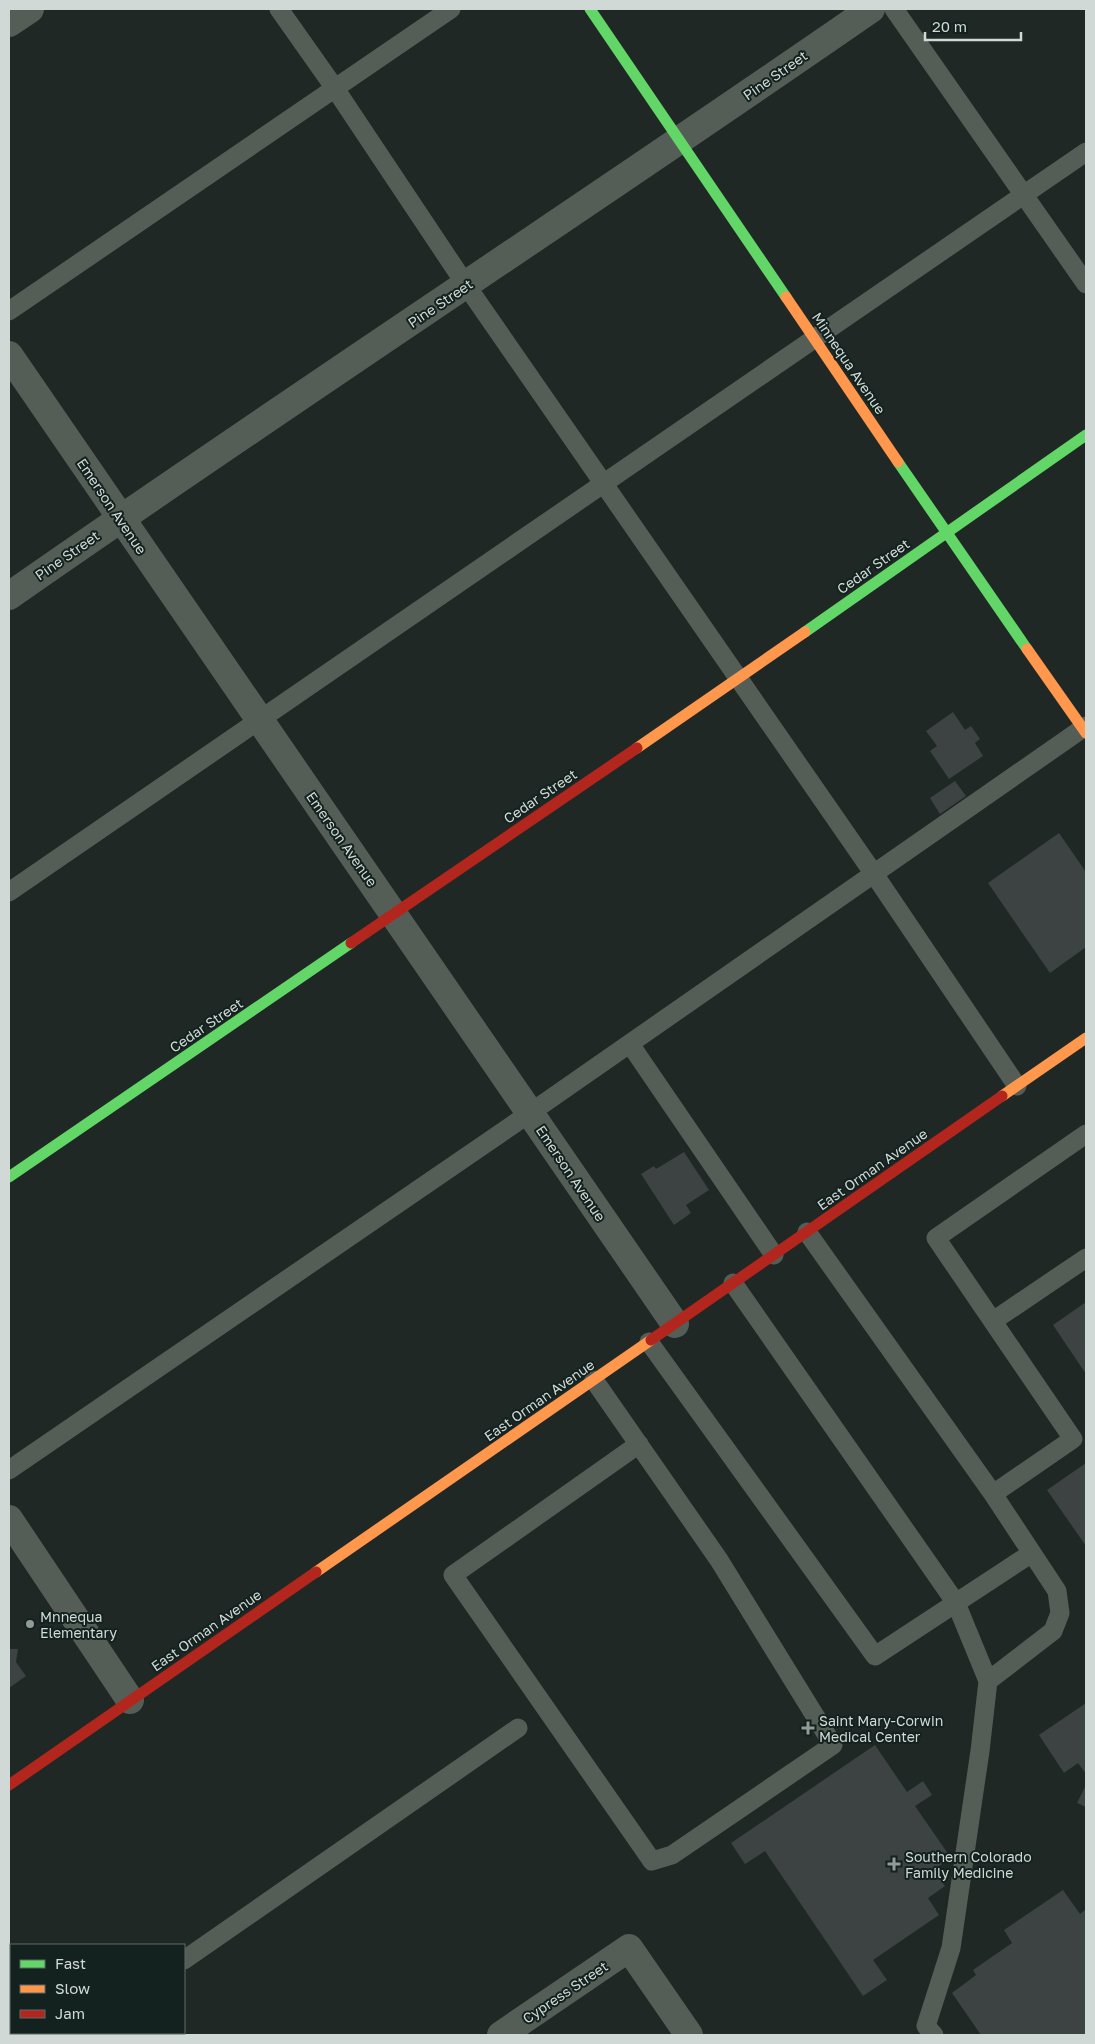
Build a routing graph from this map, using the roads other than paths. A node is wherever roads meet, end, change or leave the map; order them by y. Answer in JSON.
{"nodes":[{"id":1,"x":30,"y":9,"type":"edge"},
{"id":2,"x":279,"y":9,"type":"edge"},
{"id":3,"x":451,"y":9,"type":"edge"},
{"id":4,"x":590,"y":9,"type":"edge"},
{"id":5,"x":871,"y":9,"type":"edge"},
{"id":6,"x":894,"y":9,"type":"edge"},
{"id":7,"x":9,"y":23,"type":"edge"},
{"id":8,"x":334,"y":87,"type":"junction"},
{"id":9,"x":679,"y":141,"type":"junction"},
{"id":10,"x":1086,"y":152,"type":"edge"},
{"id":11,"x":1025,"y":194,"type":"junction"},
{"id":12,"x":1086,"y":284,"type":"edge"},
{"id":13,"x":466,"y":285,"type":"junction"},
{"id":14,"x":9,"y":311,"type":"edge"},
{"id":15,"x":814,"y":339,"type":"junction"},
{"id":16,"x":9,"y":355,"type":"edge"},
{"id":17,"x":1086,"y":435,"type":"edge"},
{"id":18,"x":604,"y":484,"type":"junction"},
{"id":19,"x":120,"y":518,"type":"junction"},
{"id":20,"x":946,"y":532,"type":"junction"},
{"id":21,"x":9,"y":596,"type":"edge"},
{"id":22,"x":738,"y":679,"type":"junction"},
{"id":23,"x":259,"y":719,"type":"junction"},
{"id":24,"x":1085,"y":729,"type":"edge"},
{"id":25,"x":874,"y":874,"type":"junction"},
{"id":26,"x":9,"y":892,"type":"edge"},
{"id":27,"x":394,"y":915,"type":"junction"},
{"id":28,"x":1086,"y":1038,"type":"edge"},
{"id":29,"x":630,"y":1044,"type":"junction"},
{"id":30,"x":1017,"y":1086,"type":"junction"},
{"id":31,"x":530,"y":1113,"type":"junction"},
{"id":32,"x":1086,"y":1134,"type":"edge"},
{"id":33,"x":9,"y":1177,"type":"edge"},
{"id":34,"x":807,"y":1232,"type":"junction"},
{"id":35,"x":774,"y":1255,"type":"junction"},
{"id":36,"x":1086,"y":1258,"type":"edge"},
{"id":37,"x":733,"y":1283,"type":"junction"},
{"id":38,"x":993,"y":1321,"type":"junction"},
{"id":39,"x":674,"y":1324,"type":"junction"},
{"id":40,"x":649,"y":1342,"type":"junction"},
{"id":41,"x":594,"y":1380,"type":"junction"},
{"id":42,"x":639,"y":1444,"type":"junction"},
{"id":43,"x":9,"y":1470,"type":"edge"},
{"id":44,"x":993,"y":1494,"type":"junction"},
{"id":45,"x":9,"y":1519,"type":"edge"},
{"id":46,"x":1032,"y":1553,"type":"junction"},
{"id":47,"x":956,"y":1603,"type":"junction"},
{"id":48,"x":988,"y":1681,"type":"junction"},
{"id":49,"x":130,"y":1700,"type":"junction"},
{"id":50,"x":518,"y":1728,"type":"dead end"},
{"id":51,"x":9,"y":1785,"type":"edge"},
{"id":52,"x":185,"y":1959,"type":"edge"},
{"id":53,"x":925,"y":2032,"type":"edge"},
{"id":54,"x":501,"y":2035,"type":"edge"},
{"id":55,"x":689,"y":2035,"type":"edge"}],
"edges":[{"from":1,"to":7,"type":"street"},
{"from":2,"to":8,"type":"lane"},
{"from":3,"to":8,"type":"lane"},
{"from":4,"to":9,"type":"street","name":"Minnequa Avenue"},
{"from":5,"to":9,"type":"street","name":"Pine Street"},
{"from":6,"to":11,"type":"lane"},
{"from":8,"to":13,"type":"lane"},
{"from":8,"to":14,"type":"lane"},
{"from":9,"to":13,"type":"street","name":"Pine Street"},
{"from":9,"to":15,"type":"street","name":"Minnequa Avenue"},
{"from":10,"to":11,"type":"lane"},
{"from":11,"to":12,"type":"lane"},
{"from":11,"to":15,"type":"lane"},
{"from":13,"to":18,"type":"lane"},
{"from":13,"to":19,"type":"street","name":"Pine Street"},
{"from":15,"to":18,"type":"lane"},
{"from":15,"to":20,"type":"street","name":"Minnequa Avenue"},
{"from":16,"to":19,"type":"street","name":"Emerson Avenue"},
{"from":17,"to":20,"type":"street","name":"Cedar Street"},
{"from":18,"to":22,"type":"lane"},
{"from":18,"to":23,"type":"lane"},
{"from":19,"to":21,"type":"street","name":"Pine Street"},
{"from":19,"to":23,"type":"street","name":"Emerson Avenue"},
{"from":20,"to":22,"type":"street","name":"Cedar Street"},
{"from":20,"to":24,"type":"street","name":"Minnequa Avenue"},
{"from":22,"to":25,"type":"lane"},
{"from":22,"to":27,"type":"street","name":"Cedar Street"},
{"from":23,"to":26,"type":"lane"},
{"from":23,"to":27,"type":"street","name":"Emerson Avenue"},
{"from":24,"to":25,"type":"lane"},
{"from":25,"to":29,"type":"lane"},
{"from":25,"to":30,"type":"lane"},
{"from":27,"to":31,"type":"street","name":"Emerson Avenue"},
{"from":27,"to":33,"type":"street","name":"Cedar Street"},
{"from":28,"to":30,"type":"street","name":"East Orman Avenue"},
{"from":29,"to":31,"type":"lane"},
{"from":29,"to":35,"type":"lane"},
{"from":30,"to":34,"type":"street","name":"East Orman Avenue"},
{"from":31,"to":39,"type":"street","name":"Emerson Avenue"},
{"from":31,"to":43,"type":"lane"},
{"from":32,"to":38,"type":"lane"},
{"from":34,"to":35,"type":"street","name":"East Orman Avenue"},
{"from":34,"to":44,"type":"lane"},
{"from":35,"to":37,"type":"street","name":"East Orman Avenue"},
{"from":36,"to":38,"type":"lane"},
{"from":37,"to":39,"type":"street","name":"East Orman Avenue"},
{"from":37,"to":47,"type":"lane"},
{"from":38,"to":44,"type":"lane"},
{"from":39,"to":40,"type":"street","name":"East Orman Avenue"},
{"from":40,"to":41,"type":"street","name":"East Orman Avenue"},
{"from":40,"to":47,"type":"lane"},
{"from":41,"to":42,"type":"lane"},
{"from":41,"to":49,"type":"street","name":"East Orman Avenue"},
{"from":42,"to":42,"type":"lane"},
{"from":44,"to":46,"type":"lane"},
{"from":45,"to":49,"type":"street"},
{"from":46,"to":47,"type":"lane"},
{"from":46,"to":48,"type":"lane"},
{"from":47,"to":48,"type":"lane"},
{"from":48,"to":53,"type":"lane"},
{"from":49,"to":51,"type":"street","name":"East Orman Avenue"},
{"from":50,"to":52,"type":"lane"},
{"from":54,"to":55,"type":"street","name":"Cypress Street"}]}
